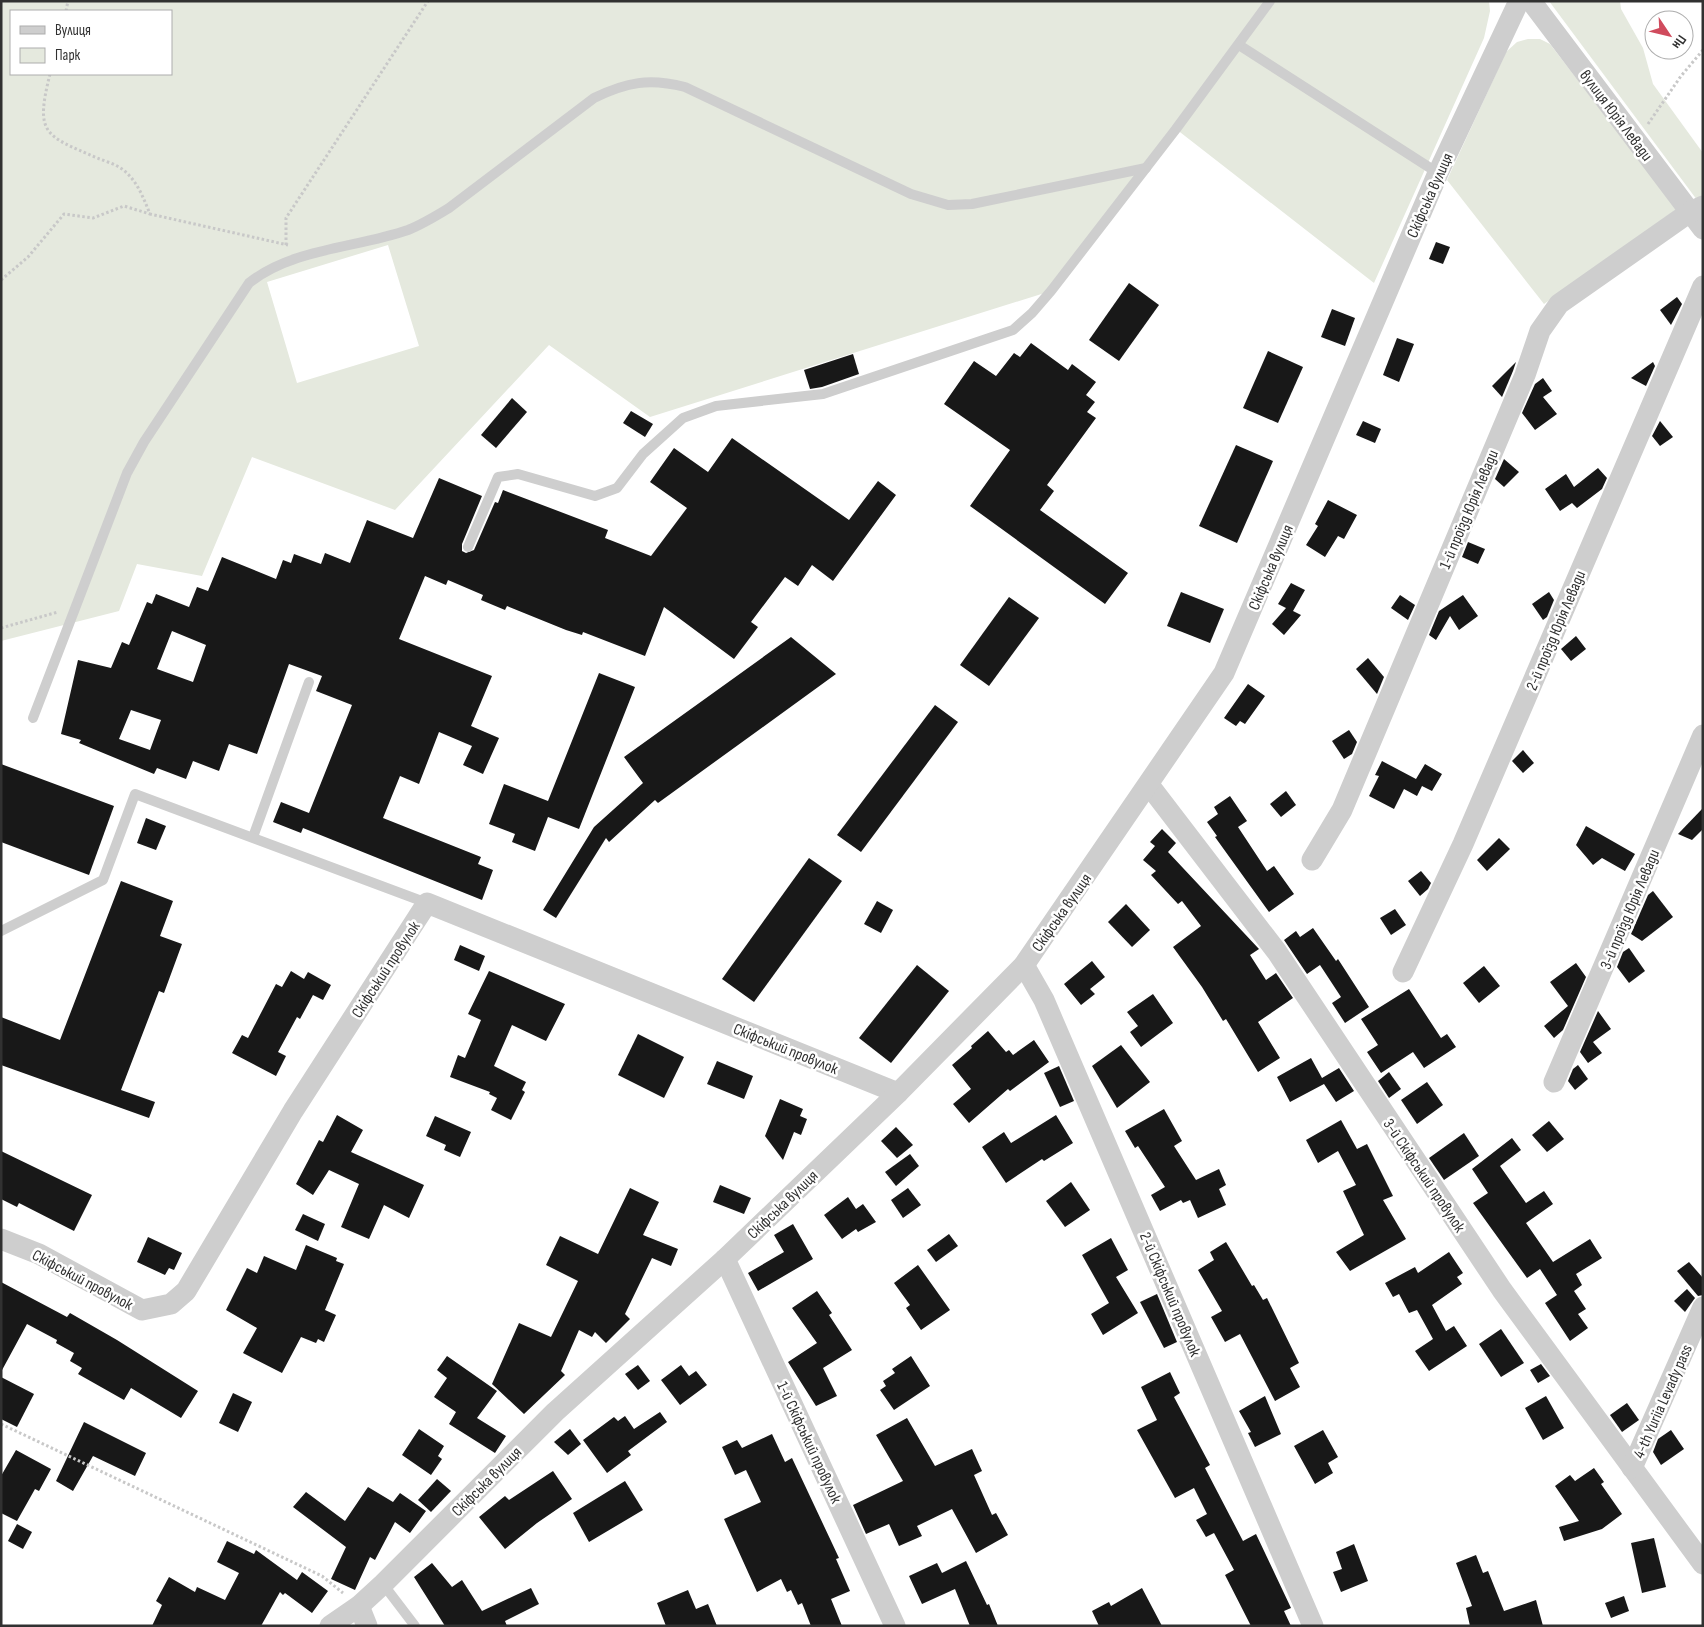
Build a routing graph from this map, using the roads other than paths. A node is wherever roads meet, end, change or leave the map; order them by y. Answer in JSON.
{"nodes":[{"id":1,"x":1270,"y":1,"type":"edge"},
{"id":2,"x":1519,"y":1,"type":"edge"},
{"id":3,"x":1531,"y":1,"type":"edge"},
{"id":4,"x":1239,"y":45,"type":"junction"},
{"id":5,"x":1146,"y":168,"type":"junction"},
{"id":6,"x":1438,"y":174,"type":"junction"},
{"id":7,"x":1696,"y":209,"type":"edge"},
{"id":8,"x":1703,"y":229,"type":"edge"},
{"id":9,"x":1703,"y":286,"type":"edge"},
{"id":10,"x":468,"y":547,"type":"dead end"},
{"id":11,"x":309,"y":682,"type":"dead end"},
{"id":12,"x":33,"y":718,"type":"dead end"},
{"id":13,"x":1703,"y":735,"type":"edge"},
{"id":14,"x":1149,"y":786,"type":"junction"},
{"id":15,"x":253,"y":837,"type":"junction"},
{"id":16,"x":1312,"y":860,"type":"dead end"},
{"id":17,"x":427,"y":904,"type":"junction"},
{"id":18,"x":1,"y":931,"type":"edge"},
{"id":19,"x":1024,"y":965,"type":"junction"},
{"id":20,"x":1404,"y":972,"type":"dead end"},
{"id":21,"x":1554,"y":1082,"type":"dead end"},
{"id":22,"x":898,"y":1094,"type":"junction"},
{"id":23,"x":1,"y":1239,"type":"edge"},
{"id":24,"x":725,"y":1259,"type":"junction"},
{"id":25,"x":1703,"y":1307,"type":"edge"},
{"id":26,"x":1632,"y":1468,"type":"junction"},
{"id":27,"x":1703,"y":1564,"type":"edge"},
{"id":28,"x":382,"y":1584,"type":"junction"},
{"id":29,"x":359,"y":1606,"type":"junction"},
{"id":30,"x":330,"y":1626,"type":"edge"},
{"id":31,"x":367,"y":1626,"type":"edge"},
{"id":32,"x":415,"y":1626,"type":"edge"},
{"id":33,"x":895,"y":1626,"type":"edge"},
{"id":34,"x":1313,"y":1626,"type":"edge"}],
"edges":[{"from":1,"to":4,"type":"lane"},
{"from":2,"to":6,"type":"street","name":"Скіфська вулиця"},
{"from":3,"to":7,"type":"street","name":"вулиця Юрія Левади"},
{"from":4,"to":5,"type":"lane"},
{"from":4,"to":6,"type":"lane"},
{"from":5,"to":10,"type":"lane"},
{"from":5,"to":12,"type":"lane"},
{"from":6,"to":14,"type":"street","name":"Скіфська вулиця"},
{"from":7,"to":8,"type":"street","name":"вулиця Юрія Левади"},
{"from":7,"to":16,"type":"street","name":"1-й проїзд Юрія Левади"},
{"from":9,"to":20,"type":"street","name":"2-й проїзд Юрія Левади"},
{"from":11,"to":15,"type":"lane"},
{"from":13,"to":21,"type":"street","name":"3-й проїзд Юрія Левади"},
{"from":14,"to":19,"type":"street","name":"Скіфська вулиця"},
{"from":14,"to":26,"type":"street","name":"3-й Скіфський провулок"},
{"from":15,"to":17,"type":"lane"},
{"from":15,"to":18,"type":"lane"},
{"from":17,"to":22,"type":"street","name":"Скіфський провулок"},
{"from":17,"to":23,"type":"street","name":"Скіфський провулок"},
{"from":19,"to":22,"type":"street","name":"Скіфська вулиця"},
{"from":19,"to":34,"type":"street","name":"2-й Скіфський провулок"},
{"from":22,"to":24,"type":"street","name":"Скіфська вулиця"},
{"from":24,"to":28,"type":"street","name":"Скіфська вулиця"},
{"from":24,"to":33,"type":"street","name":"1-й Скіфський провулок"},
{"from":25,"to":26,"type":"street","name":"4-th Yuriia Levady pass"},
{"from":26,"to":27,"type":"street","name":"3-й Скіфський провулок"},
{"from":28,"to":29,"type":"street","name":"Скіфська вулиця"},
{"from":28,"to":32,"type":"lane"},
{"from":29,"to":30,"type":"street","name":"Скіфська вулиця"},
{"from":29,"to":31,"type":"street"}]}
